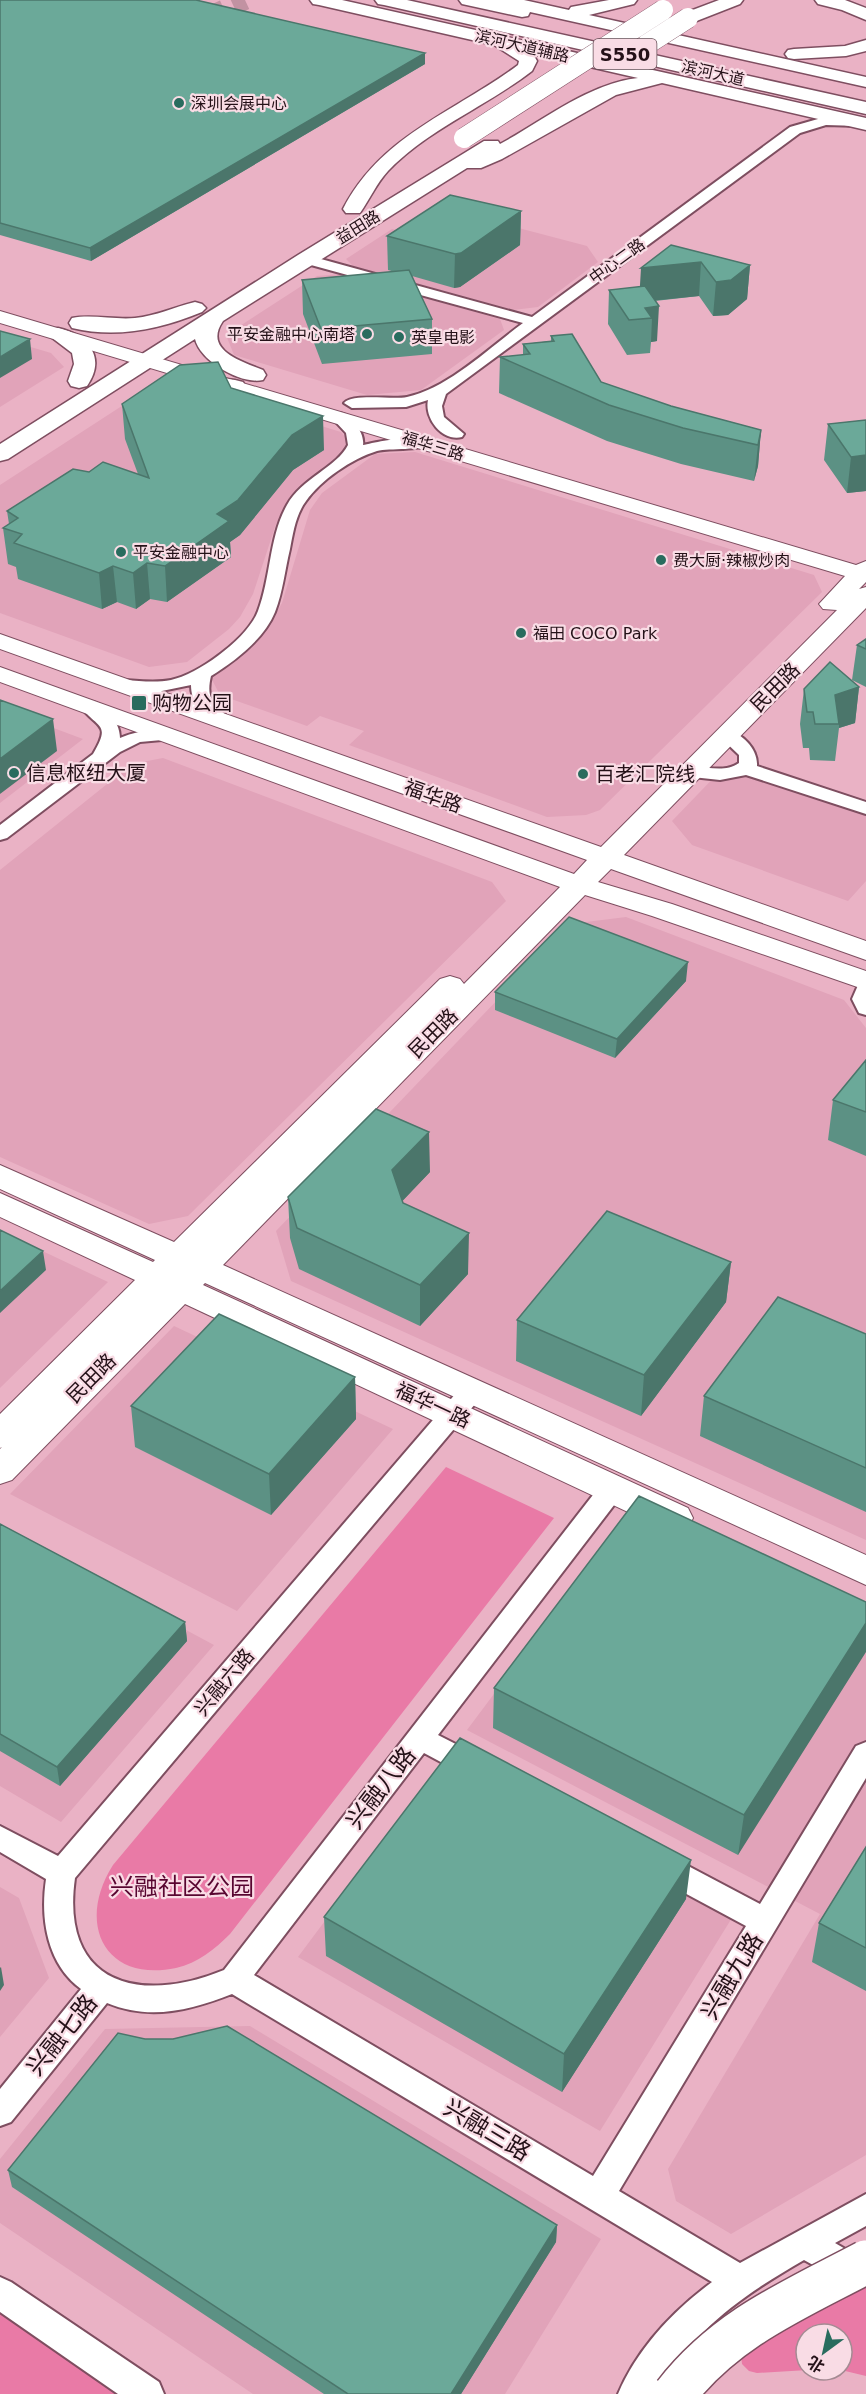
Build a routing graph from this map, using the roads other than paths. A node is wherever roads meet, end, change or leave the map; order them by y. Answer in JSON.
{"nodes":[{"id":1,"x":318,"y":0,"type":"edge"},
{"id":2,"x":384,"y":0,"type":"edge"},
{"id":3,"x":437,"y":0,"type":"edge"},
{"id":4,"x":468,"y":0,"type":"edge"},
{"id":5,"x":501,"y":0,"type":"edge"},
{"id":6,"x":628,"y":0,"type":"edge"},
{"id":7,"x":680,"y":0,"type":"edge"},
{"id":8,"x":716,"y":0,"type":"edge"},
{"id":9,"x":734,"y":0,"type":"edge"},
{"id":10,"x":824,"y":0,"type":"edge"},
{"id":11,"x":859,"y":0,"type":"edge"},
{"id":12,"x":866,"y":3,"type":"edge"},
{"id":13,"x":659,"y":5,"type":"edge"},
{"id":14,"x":555,"y":12,"type":"junction"},
{"id":15,"x":866,"y":15,"type":"edge"},
{"id":16,"x":688,"y":18,"type":"junction"},
{"id":17,"x":499,"y":41,"type":"junction"},
{"id":18,"x":699,"y":45,"type":"junction"},
{"id":19,"x":866,"y":45,"type":"edge"},
{"id":20,"x":733,"y":52,"type":"junction"},
{"id":21,"x":866,"y":82,"type":"edge"},
{"id":22,"x":688,"y":84,"type":"junction"},
{"id":23,"x":818,"y":91,"type":"junction"},
{"id":24,"x":866,"y":94,"type":"edge"},
{"id":25,"x":774,"y":104,"type":"junction"},
{"id":26,"x":865,"y":116,"type":"edge"},
{"id":27,"x":795,"y":130,"type":"junction"},
{"id":28,"x":449,"y":171,"type":"junction"},
{"id":29,"x":353,"y":209,"type":"junction"},
{"id":30,"x":305,"y":259,"type":"junction"},
{"id":31,"x":0,"y":300,"type":"edge"},
{"id":32,"x":195,"y":308,"type":"junction"},
{"id":33,"x":216,"y":315,"type":"junction"},
{"id":34,"x":0,"y":317,"type":"edge"},
{"id":35,"x":534,"y":322,"type":"junction"},
{"id":36,"x":80,"y":323,"type":"junction"},
{"id":37,"x":58,"y":334,"type":"junction"},
{"id":38,"x":165,"y":348,"type":"junction"},
{"id":39,"x":144,"y":351,"type":"junction"},
{"id":40,"x":123,"y":353,"type":"junction"},
{"id":41,"x":255,"y":375,"type":"junction"},
{"id":42,"x":235,"y":387,"type":"junction"},
{"id":43,"x":85,"y":389,"type":"junction"},
{"id":44,"x":439,"y":392,"type":"junction"},
{"id":45,"x":346,"y":411,"type":"junction"},
{"id":46,"x":0,"y":432,"type":"edge"},
{"id":47,"x":456,"y":434,"type":"junction"},
{"id":48,"x":422,"y":442,"type":"junction"},
{"id":49,"x":0,"y":454,"type":"edge"},
{"id":50,"x":348,"y":457,"type":"junction"},
{"id":51,"x":865,"y":573,"type":"edge"},
{"id":52,"x":0,"y":641,"type":"edge"},
{"id":53,"x":0,"y":674,"type":"edge"},
{"id":54,"x":202,"y":674,"type":"junction"},
{"id":55,"x":125,"y":685,"type":"junction"},
{"id":56,"x":89,"y":706,"type":"junction"},
{"id":57,"x":220,"y":720,"type":"junction"},
{"id":58,"x":167,"y":735,"type":"junction"},
{"id":59,"x":727,"y":735,"type":"junction"},
{"id":60,"x":102,"y":754,"type":"junction"},
{"id":61,"x":745,"y":768,"type":"junction"},
{"id":62,"x":690,"y":772,"type":"junction"},
{"id":63,"x":866,"y":808,"type":"edge"},
{"id":64,"x":0,"y":834,"type":"edge"},
{"id":65,"x":595,"y":854,"type":"junction"},
{"id":66,"x":569,"y":881,"type":"junction"},
{"id":67,"x":866,"y":951,"type":"edge"},
{"id":68,"x":866,"y":981,"type":"edge"},
{"id":69,"x":866,"y":988,"type":"edge"},
{"id":70,"x":866,"y":1008,"type":"edge"},
{"id":71,"x":0,"y":1176,"type":"edge"},
{"id":72,"x":0,"y":1204,"type":"edge"},
{"id":73,"x":179,"y":1272,"type":"junction"},
{"id":74,"x":462,"y":1402,"type":"junction"},
{"id":75,"x":0,"y":1435,"type":"edge"},
{"id":76,"x":0,"y":1471,"type":"edge"},
{"id":77,"x":612,"y":1489,"type":"junction"},
{"id":78,"x":707,"y":1533,"type":"edge"},
{"id":79,"x":866,"y":1571,"type":"edge"},
{"id":80,"x":420,"y":1738,"type":"junction"},
{"id":81,"x":866,"y":1754,"type":"edge"},
{"id":82,"x":493,"y":1776,"type":"edge"},
{"id":83,"x":0,"y":1838,"type":"edge"},
{"id":84,"x":640,"y":1854,"type":"edge"},
{"id":85,"x":60,"y":1873,"type":"junction"},
{"id":86,"x":765,"y":1921,"type":"junction"},
{"id":87,"x":234,"y":1979,"type":"junction"},
{"id":88,"x":102,"y":1986,"type":"junction"},
{"id":89,"x":0,"y":2112,"type":"edge"},
{"id":90,"x":598,"y":2197,"type":"junction"},
{"id":91,"x":866,"y":2209,"type":"edge"},
{"id":92,"x":805,"y":2243,"type":"junction"},
{"id":93,"x":866,"y":2262,"type":"edge"},
{"id":94,"x":866,"y":2279,"type":"edge"},
{"id":95,"x":740,"y":2281,"type":"junction"},
{"id":96,"x":0,"y":2293,"type":"edge"},
{"id":97,"x":147,"y":2394,"type":"edge"},
{"id":98,"x":635,"y":2394,"type":"edge"},
{"id":99,"x":675,"y":2394,"type":"edge"}],
"edges":[{"from":1,"to":17,"type":"main road","name":"滨河大道辅路"},
{"from":2,"to":23,"type":"main road","name":"滨河大道","number":"S550"},
{"from":3,"to":23,"type":"main road","name":"滨河大道","number":"S550"},
{"from":4,"to":18,"type":"main road"},
{"from":5,"to":14,"type":"main road"},
{"from":6,"to":14,"type":"main road"},
{"from":7,"to":13,"type":"main road","name":"益田路"},
{"from":8,"to":16,"type":"main road","name":"益田路"},
{"from":9,"to":16,"type":"main road"},
{"from":10,"to":15,"type":"main road"},
{"from":11,"to":12,"type":"main road"},
{"from":13,"to":29,"type":"main road","name":"益田路","bridge":true},
{"from":14,"to":18,"type":"main road"},
{"from":16,"to":28,"type":"main road","name":"益田路","bridge":true},
{"from":17,"to":22,"type":"main road","name":"滨河大道辅路"},
{"from":17,"to":29,"type":"main road"},
{"from":18,"to":20,"type":"main road"},
{"from":19,"to":20,"type":"main road"},
{"from":20,"to":21,"type":"main road"},
{"from":22,"to":25,"type":"main road","name":"滨河大道辅路"},
{"from":22,"to":28,"type":"main road"},
{"from":23,"to":24,"type":"main road"},
{"from":23,"to":26,"type":"main road"},
{"from":25,"to":26,"type":"main road","name":"滨河大道辅路"},
{"from":25,"to":27,"type":"street"},
{"from":26,"to":27,"type":"street","name":"中心二路"},
{"from":27,"to":35,"type":"street","name":"中心二路"},
{"from":28,"to":30,"type":"main road","name":"益田路"},
{"from":29,"to":32,"type":"main road","name":"益田路"},
{"from":30,"to":33,"type":"main road","name":"益田路"},
{"from":30,"to":35,"type":"street"},
{"from":31,"to":36,"type":"street","name":"福华三路"},
{"from":32,"to":36,"type":"main road"},
{"from":32,"to":39,"type":"main road","name":"益田路"},
{"from":33,"to":38,"type":"main road","name":"益田路"},
{"from":33,"to":41,"type":"main road"},
{"from":34,"to":37,"type":"street"},
{"from":35,"to":44,"type":"street","name":"中心二路"},
{"from":36,"to":39,"type":"street","name":"福华三路"},
{"from":37,"to":40,"type":"street"},
{"from":37,"to":43,"type":"main road"},
{"from":38,"to":39,"type":"street","name":"福华三路"},
{"from":38,"to":41,"type":"street","name":"福华三路"},
{"from":39,"to":40,"type":"main road","name":"益田路"},
{"from":39,"to":42,"type":"street","name":"福华三路"},
{"from":39,"to":43,"type":"main road","name":"益田路"},
{"from":40,"to":43,"type":"main road","name":"益田路"},
{"from":41,"to":45,"type":"street","name":"福华三路"},
{"from":42,"to":43,"type":"main road"},
{"from":42,"to":45,"type":"street","name":"福华三路"},
{"from":43,"to":46,"type":"main road","name":"益田路"},
{"from":43,"to":49,"type":"main road","name":"益田路"},
{"from":44,"to":45,"type":"street","name":"中心二路"},
{"from":44,"to":47,"type":"street"},
{"from":45,"to":47,"type":"street","name":"福华三路"},
{"from":45,"to":48,"type":"street","name":"福华三路"},
{"from":45,"to":50,"type":"street"},
{"from":47,"to":51,"type":"street","name":"福华三路"},
{"from":48,"to":50,"type":"street"},
{"from":48,"to":51,"type":"street","name":"福华三路"},
{"from":50,"to":54,"type":"street"},
{"from":51,"to":59,"type":"street","name":"民田路"},
{"from":51,"to":65,"type":"street","name":"民田路"},
{"from":52,"to":55,"type":"street","name":"福华路"},
{"from":53,"to":56,"type":"street","name":"福华路"},
{"from":54,"to":55,"type":"street"},
{"from":54,"to":57,"type":"street"},
{"from":55,"to":57,"type":"street","name":"福华路"},
{"from":56,"to":58,"type":"street","name":"福华路"},
{"from":56,"to":60,"type":"street"},
{"from":57,"to":65,"type":"street","name":"福华路"},
{"from":58,"to":60,"type":"street"},
{"from":58,"to":66,"type":"street","name":"福华路"},
{"from":59,"to":61,"type":"street"},
{"from":59,"to":62,"type":"street","name":"民田路"},
{"from":60,"to":64,"type":"street"},
{"from":61,"to":62,"type":"street"},
{"from":61,"to":63,"type":"street"},
{"from":62,"to":65,"type":"street","name":"民田路"},
{"from":65,"to":66,"type":"street","name":"民田路"},
{"from":65,"to":67,"type":"street","name":"福华路"},
{"from":66,"to":68,"type":"street","name":"福华路"},
{"from":66,"to":73,"type":"street","name":"民田路"},
{"from":69,"to":70,"type":"street"},
{"from":71,"to":73,"type":"street","name":"福华一路"},
{"from":72,"to":73,"type":"street","name":"福华一路"},
{"from":73,"to":74,"type":"street","name":"福华一路"},
{"from":73,"to":75,"type":"street","name":"民田路"},
{"from":73,"to":76,"type":"street","name":"民田路"},
{"from":74,"to":77,"type":"street","name":"福华一路"},
{"from":74,"to":79,"type":"street","name":"福华一路"},
{"from":74,"to":85,"type":"street","name":"兴融六路"},
{"from":77,"to":78,"type":"street","name":"福华一路"},
{"from":77,"to":80,"type":"street","name":"兴融八路"},
{"from":80,"to":82,"type":"street"},
{"from":80,"to":87,"type":"street","name":"兴融八路"},
{"from":81,"to":86,"type":"street","name":"兴融九路"},
{"from":83,"to":85,"type":"street"},
{"from":84,"to":86,"type":"street"},
{"from":85,"to":88,"type":"street"},
{"from":86,"to":90,"type":"street","name":"兴融九路"},
{"from":87,"to":88,"type":"street","name":"兴融八路"},
{"from":87,"to":90,"type":"street","name":"兴融三路"},
{"from":88,"to":89,"type":"street","name":"兴融七路"},
{"from":90,"to":95,"type":"street","name":"兴融三路"},
{"from":91,"to":92,"type":"street"},
{"from":92,"to":94,"type":"street"},
{"from":92,"to":95,"type":"street"},
{"from":93,"to":99,"type":"main road","bridge":true},
{"from":95,"to":98,"type":"street"},
{"from":96,"to":97,"type":"street"}]}
